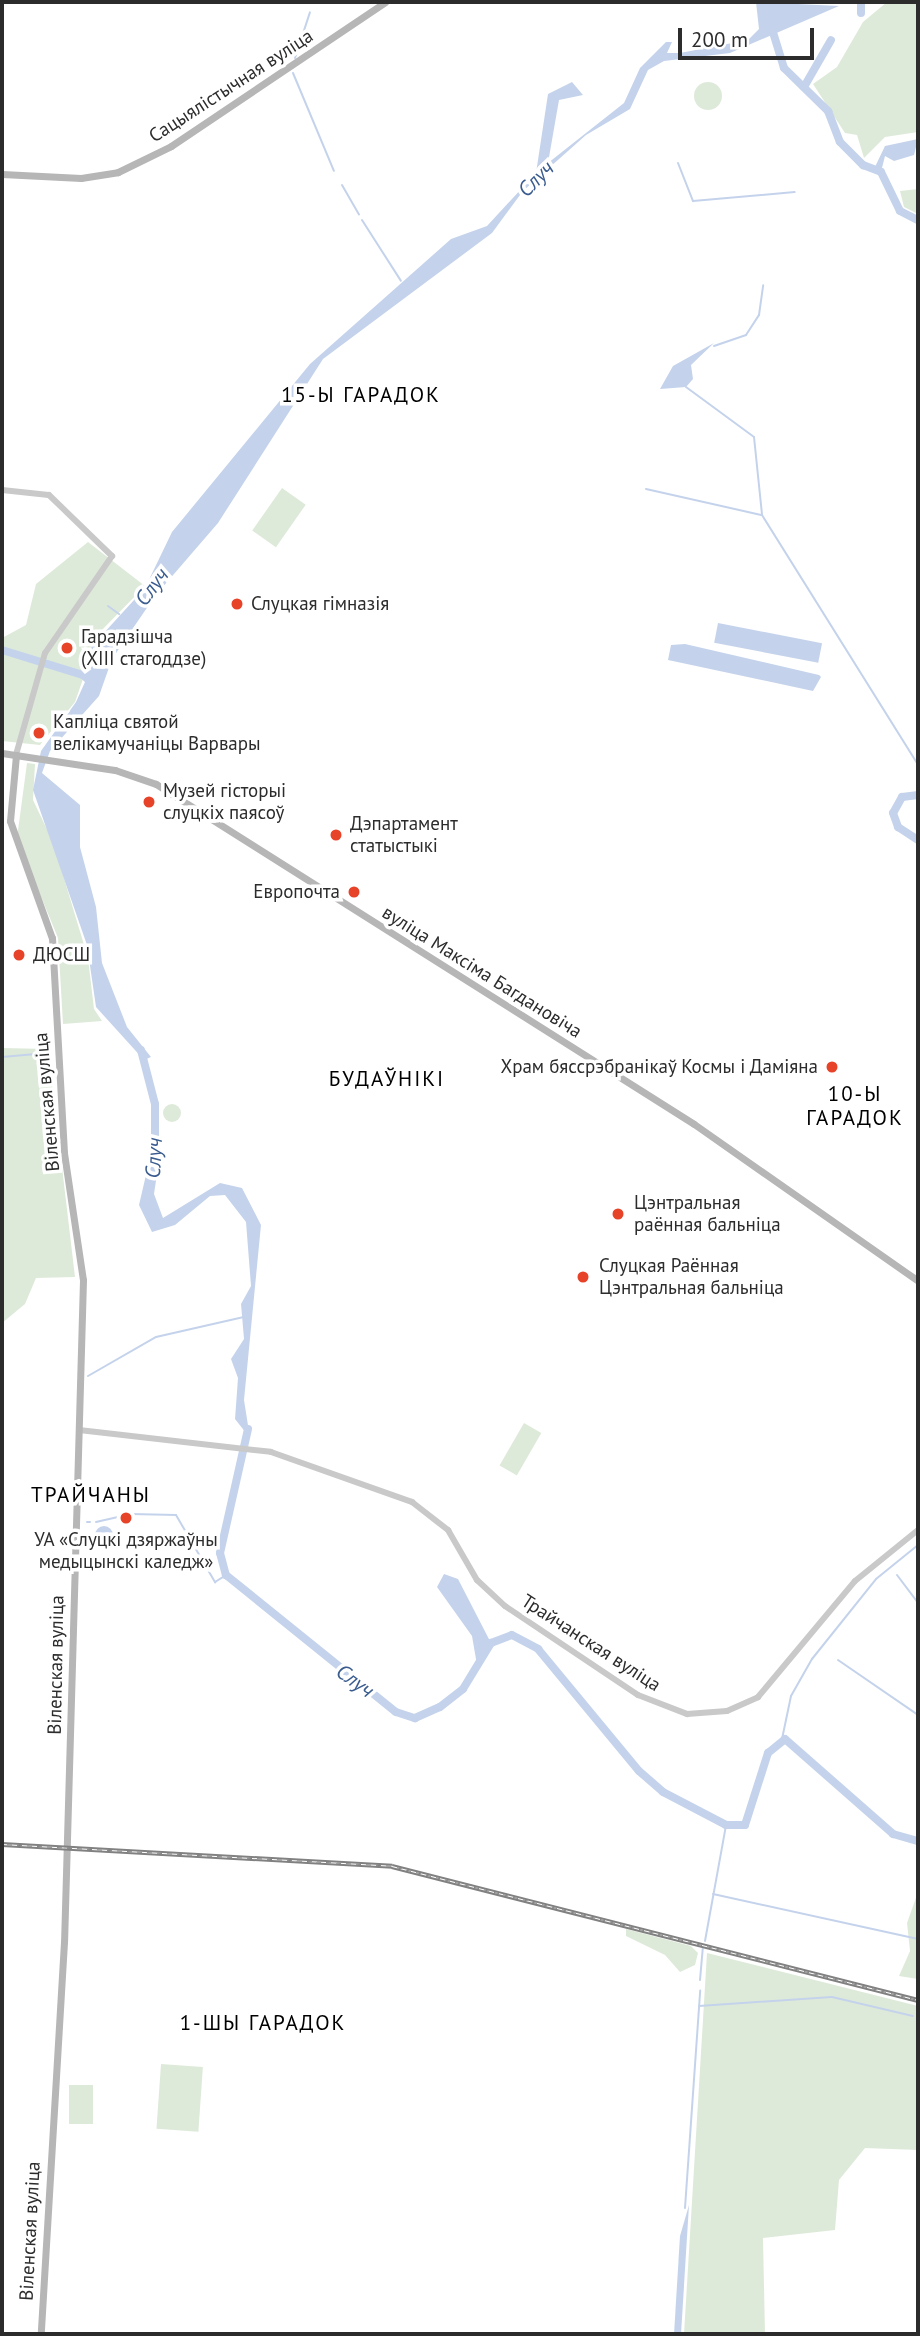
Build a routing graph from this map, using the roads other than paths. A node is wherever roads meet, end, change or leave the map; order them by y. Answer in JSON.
{"nodes":[{"id":1,"x":385,"y":2,"type":"edge"},
{"id":2,"x":2,"y":174,"type":"edge"},
{"id":3,"x":2,"y":490,"type":"edge"},
{"id":4,"x":2,"y":753,"type":"edge"},
{"id":5,"x":16,"y":755,"type":"junction"},
{"id":6,"x":918,"y":1281,"type":"edge"},
{"id":7,"x":79,"y":1430,"type":"junction"},
{"id":8,"x":918,"y":1530,"type":"edge"},
{"id":9,"x":41,"y":2334,"type":"edge"}],
"edges":[{"from":1,"to":2,"type":"main road","name":"Сацыялістычная вуліца"},
{"from":3,"to":5,"type":"street"},
{"from":4,"to":5,"type":"main road","name":"вуліца Максіма Багдановіча"},
{"from":5,"to":6,"type":"main road","name":"вуліца Максіма Багдановіча"},
{"from":5,"to":7,"type":"main road","name":"Віленская вуліца"},
{"from":7,"to":8,"type":"street","name":"Трайчанская вуліца"},
{"from":7,"to":9,"type":"main road","name":"Віленская вуліца"}]}
